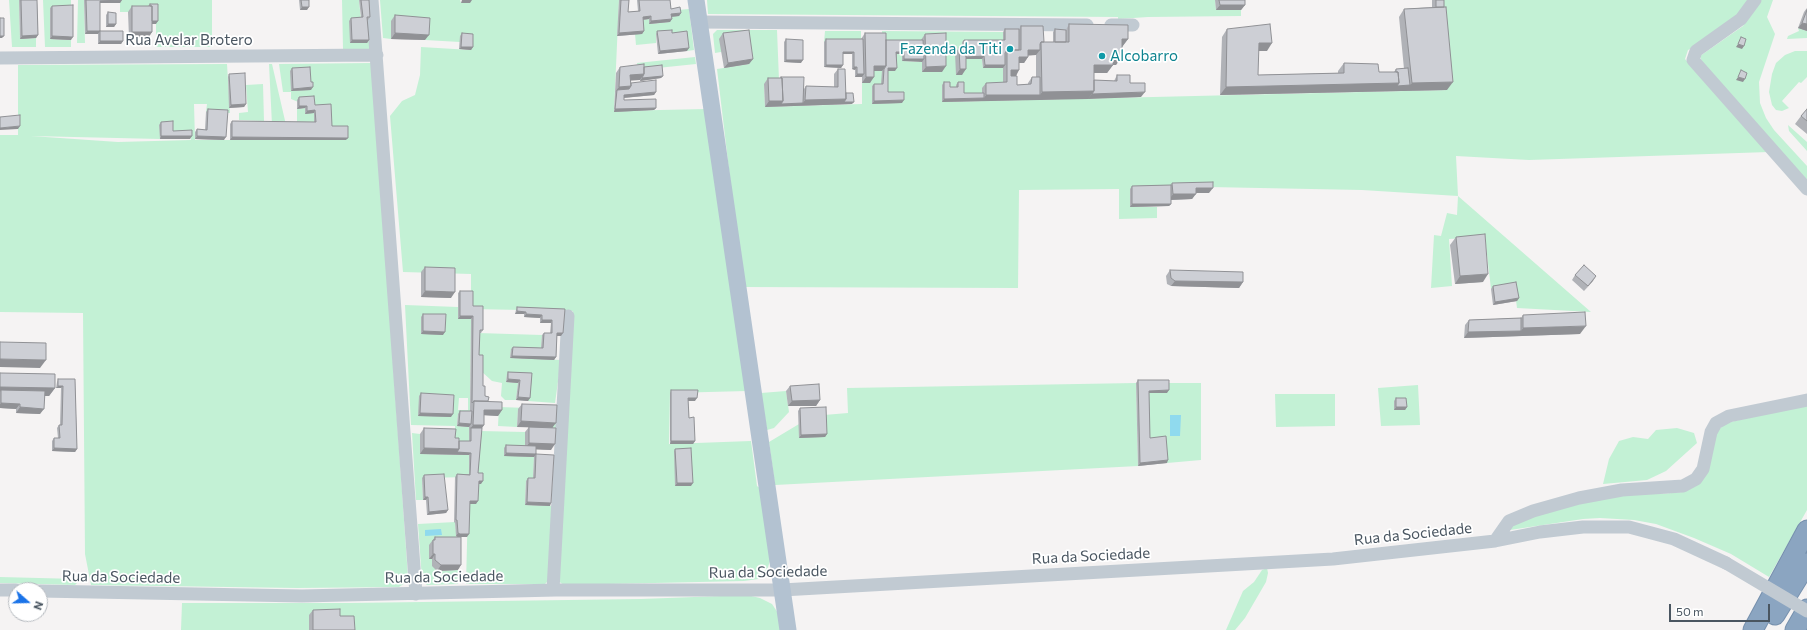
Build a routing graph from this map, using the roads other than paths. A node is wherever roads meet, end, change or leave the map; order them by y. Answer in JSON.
{"nodes":[{"id":1,"x":372,"y":0,"type":"edge"},
{"id":2,"x":696,"y":0,"type":"edge"},
{"id":3,"x":1755,"y":0,"type":"edge"},
{"id":4,"x":699,"y":22,"type":"junction"},
{"id":5,"x":1133,"y":25,"type":"dead end"},
{"id":6,"x":377,"y":55,"type":"junction"},
{"id":7,"x":0,"y":58,"type":"edge"},
{"id":8,"x":1807,"y":189,"type":"edge"},
{"id":9,"x":568,"y":316,"type":"dead end"},
{"id":10,"x":1807,"y":400,"type":"edge"},
{"id":11,"x":1807,"y":530,"type":"edge"},
{"id":12,"x":1495,"y":541,"type":"junction"},
{"id":13,"x":1807,"y":563,"type":"edge"},
{"id":14,"x":553,"y":590,"type":"junction"},
{"id":15,"x":782,"y":590,"type":"junction"},
{"id":16,"x":48,"y":591,"type":"edge"},
{"id":17,"x":416,"y":594,"type":"junction"},
{"id":18,"x":1807,"y":610,"type":"edge"},
{"id":19,"x":1807,"y":625,"type":"edge"},
{"id":20,"x":788,"y":630,"type":"edge"},
{"id":21,"x":1753,"y":630,"type":"edge"},
{"id":22,"x":1766,"y":630,"type":"edge"},
{"id":23,"x":1795,"y":630,"type":"edge"},
{"id":24,"x":1803,"y":630,"type":"edge"}],
"edges":[{"from":1,"to":6,"type":"street"},
{"from":2,"to":4,"type":"main road"},
{"from":3,"to":8,"type":"street"},
{"from":4,"to":5,"type":"street"},
{"from":4,"to":15,"type":"main road"},
{"from":6,"to":7,"type":"street","name":"Rua Avelar Brotero"},
{"from":6,"to":17,"type":"street"},
{"from":9,"to":14,"type":"street"},
{"from":10,"to":12,"type":"street"},
{"from":11,"to":21,"type":"highway"},
{"from":12,"to":15,"type":"street","name":"Rua da Sociedade"},
{"from":12,"to":18,"type":"street","name":"Rua da Sociedade","bridge":true},
{"from":13,"to":22,"type":"highway"},
{"from":14,"to":15,"type":"street","name":"Rua da Sociedade"},
{"from":14,"to":17,"type":"street","name":"Rua da Sociedade"},
{"from":15,"to":20,"type":"main road"},
{"from":16,"to":17,"type":"street","name":"Rua da Sociedade"},
{"from":18,"to":23,"type":"highway"},
{"from":19,"to":24,"type":"highway"}]}
